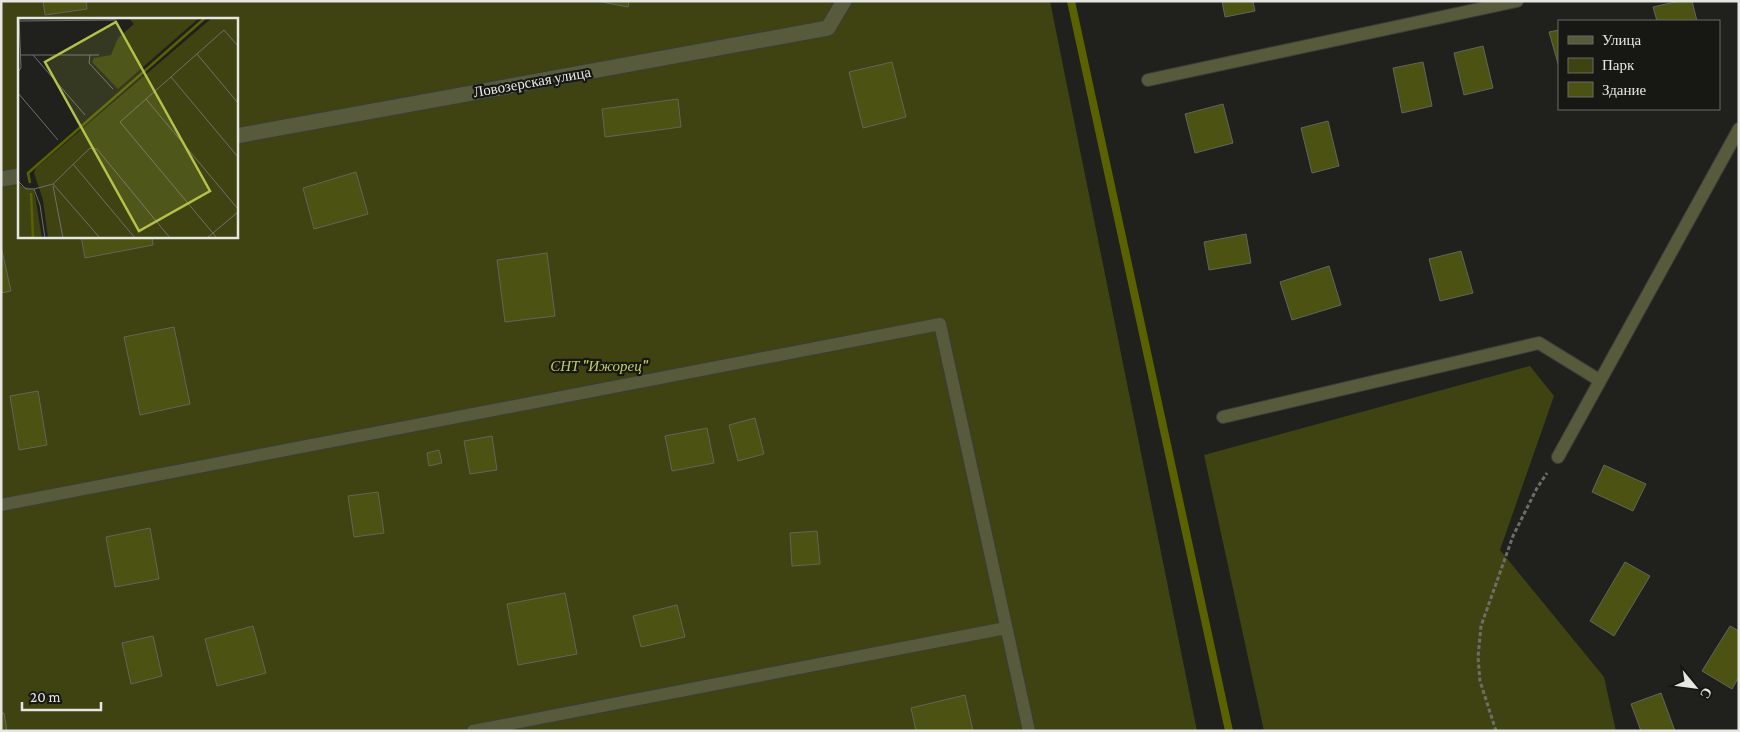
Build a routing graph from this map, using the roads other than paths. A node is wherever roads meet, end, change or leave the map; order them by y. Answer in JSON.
{"nodes":[{"id":1,"x":844,"y":1,"type":"edge"},
{"id":2,"x":1517,"y":1,"type":"edge"},
{"id":3,"x":1148,"y":80,"type":"dead end"},
{"id":4,"x":1739,"y":129,"type":"edge"},
{"id":5,"x":238,"y":136,"type":"edge"},
{"id":6,"x":18,"y":176,"type":"edge"},
{"id":7,"x":1,"y":179,"type":"edge"},
{"id":8,"x":1599,"y":380,"type":"junction"},
{"id":9,"x":1223,"y":417,"type":"dead end"},
{"id":10,"x":1558,"y":456,"type":"road end"},
{"id":11,"x":1,"y":505,"type":"edge"},
{"id":12,"x":1006,"y":628,"type":"junction"},
{"id":13,"x":473,"y":731,"type":"edge"},
{"id":14,"x":1029,"y":731,"type":"edge"}],
"edges":[{"from":1,"to":5,"type":"street","name":"Ловозерская улица"},
{"from":2,"to":3,"type":"lane"},
{"from":4,"to":8,"type":"lane"},
{"from":6,"to":7,"type":"street"},
{"from":8,"to":9,"type":"lane"},
{"from":8,"to":10,"type":"lane"},
{"from":11,"to":12,"type":"lane"},
{"from":12,"to":13,"type":"lane"},
{"from":12,"to":14,"type":"lane"}]}
